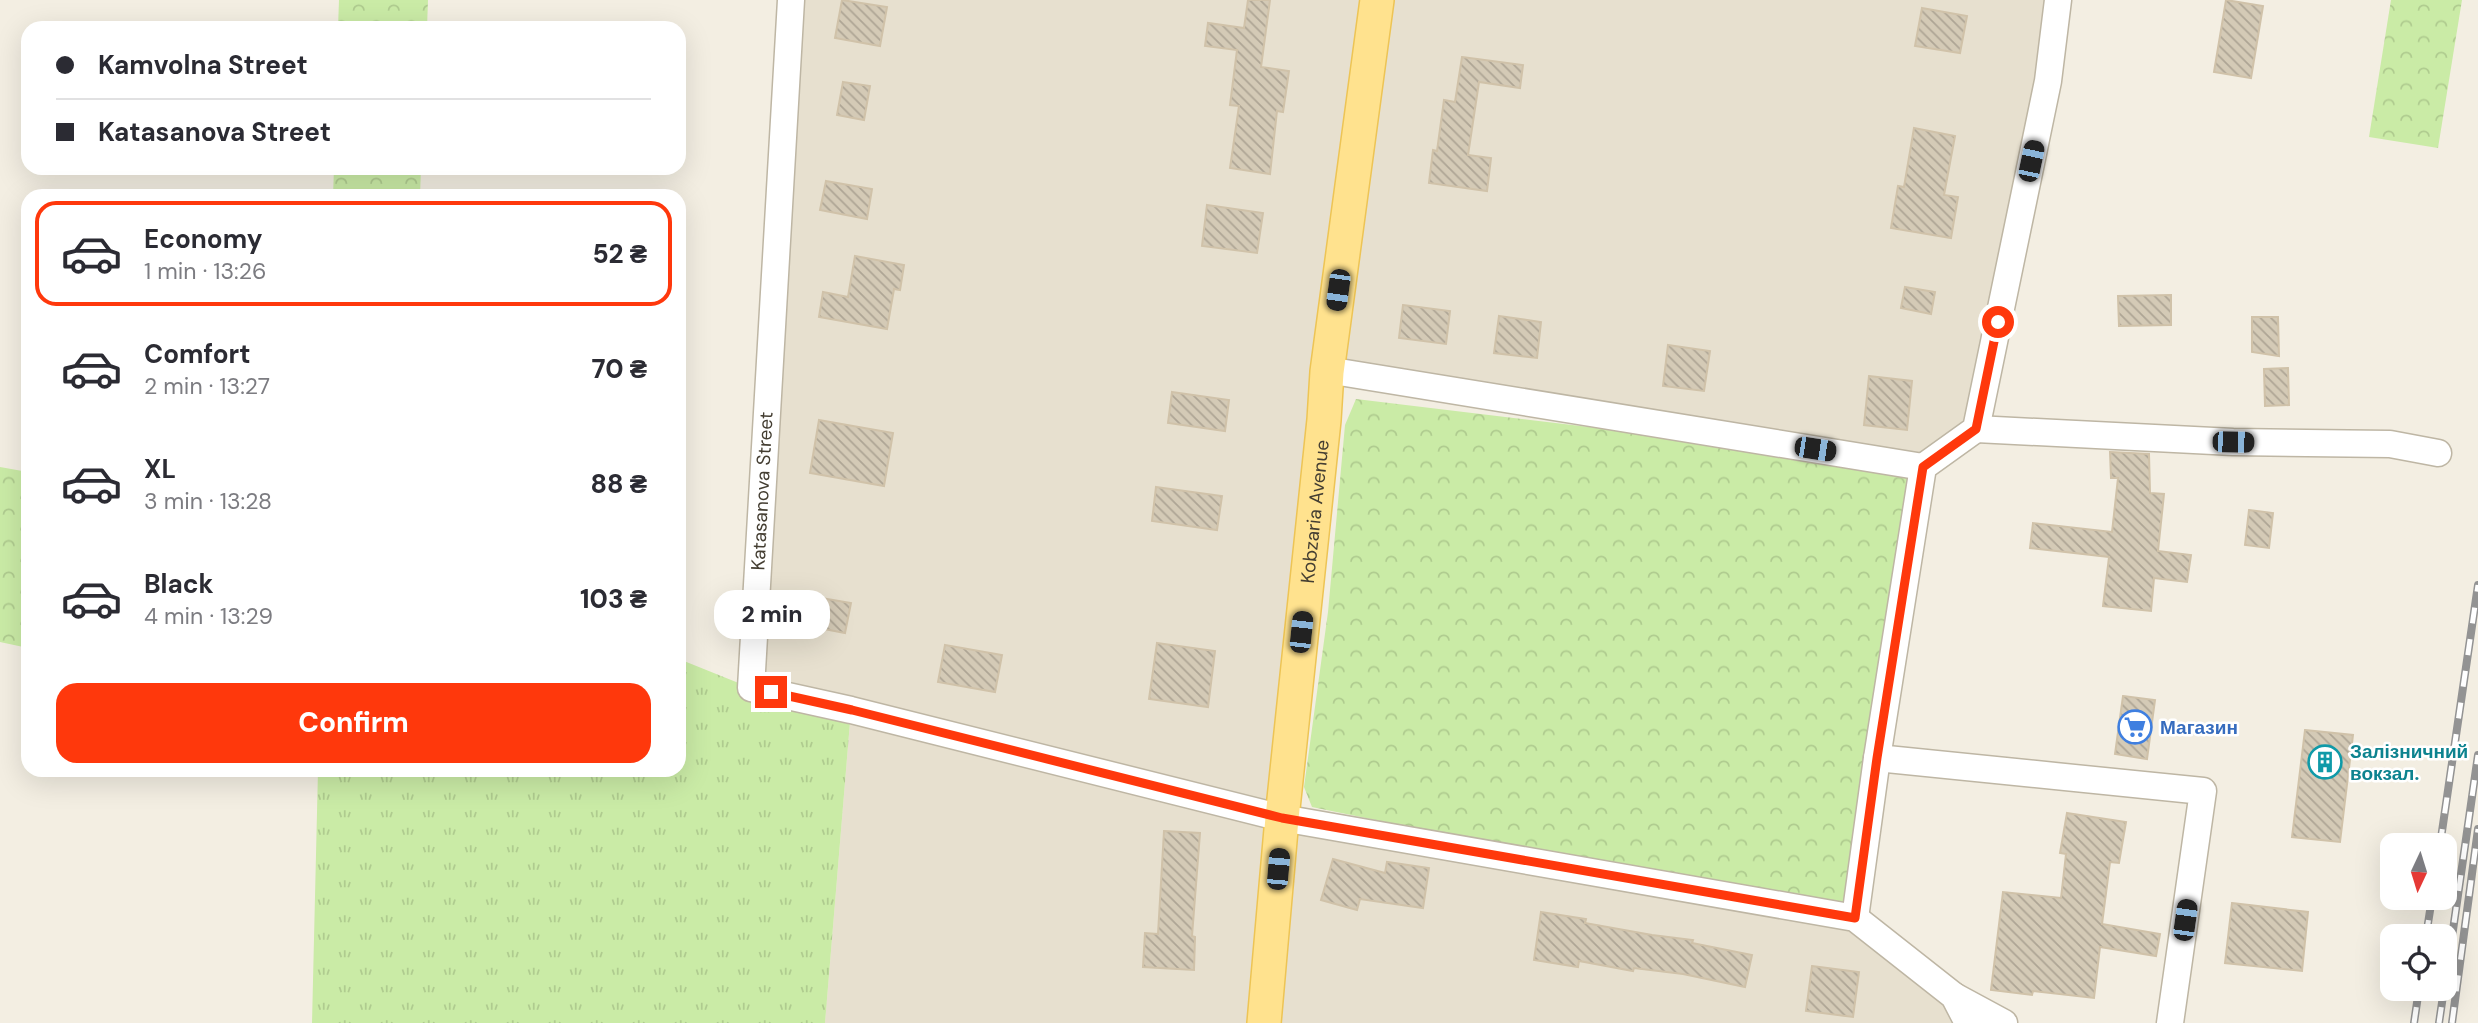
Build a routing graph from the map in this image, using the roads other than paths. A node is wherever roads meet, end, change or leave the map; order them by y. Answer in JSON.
{"nodes":[{"id":1,"x":791,"y":0,"type":"edge"},
{"id":2,"x":1377,"y":0,"type":"edge"},
{"id":3,"x":2058,"y":0,"type":"edge"},
{"id":4,"x":1327,"y":370,"type":"junction"},
{"id":5,"x":1976,"y":429,"type":"junction"},
{"id":6,"x":2438,"y":453,"type":"dead end"},
{"id":7,"x":1923,"y":467,"type":"junction"},
{"id":8,"x":1877,"y":758,"type":"junction"},
{"id":9,"x":1282,"y":818,"type":"junction"},
{"id":10,"x":1855,"y":918,"type":"junction"},
{"id":11,"x":1954,"y":996,"type":"junction"},
{"id":12,"x":1264,"y":1023,"type":"edge"},
{"id":13,"x":1968,"y":1023,"type":"edge"},
{"id":14,"x":2004,"y":1023,"type":"edge"},
{"id":15,"x":2170,"y":1023,"type":"edge"}],
"edges":[{"from":1,"to":9,"type":"street","name":"Katasanova Street"},
{"from":2,"to":4,"type":"main road","name":"Kobzaria Avenue"},
{"from":3,"to":5,"type":"street"},
{"from":4,"to":7,"type":"street"},
{"from":4,"to":9,"type":"main road","name":"Kobzaria Avenue"},
{"from":5,"to":6,"type":"street"},
{"from":5,"to":7,"type":"street"},
{"from":7,"to":8,"type":"street"},
{"from":8,"to":10,"type":"street"},
{"from":8,"to":15,"type":"street"},
{"from":9,"to":10,"type":"street"},
{"from":9,"to":12,"type":"main road","name":"Kobzaria Avenue"},
{"from":10,"to":11,"type":"street"},
{"from":11,"to":13,"type":"street"},
{"from":11,"to":14,"type":"street"}]}
